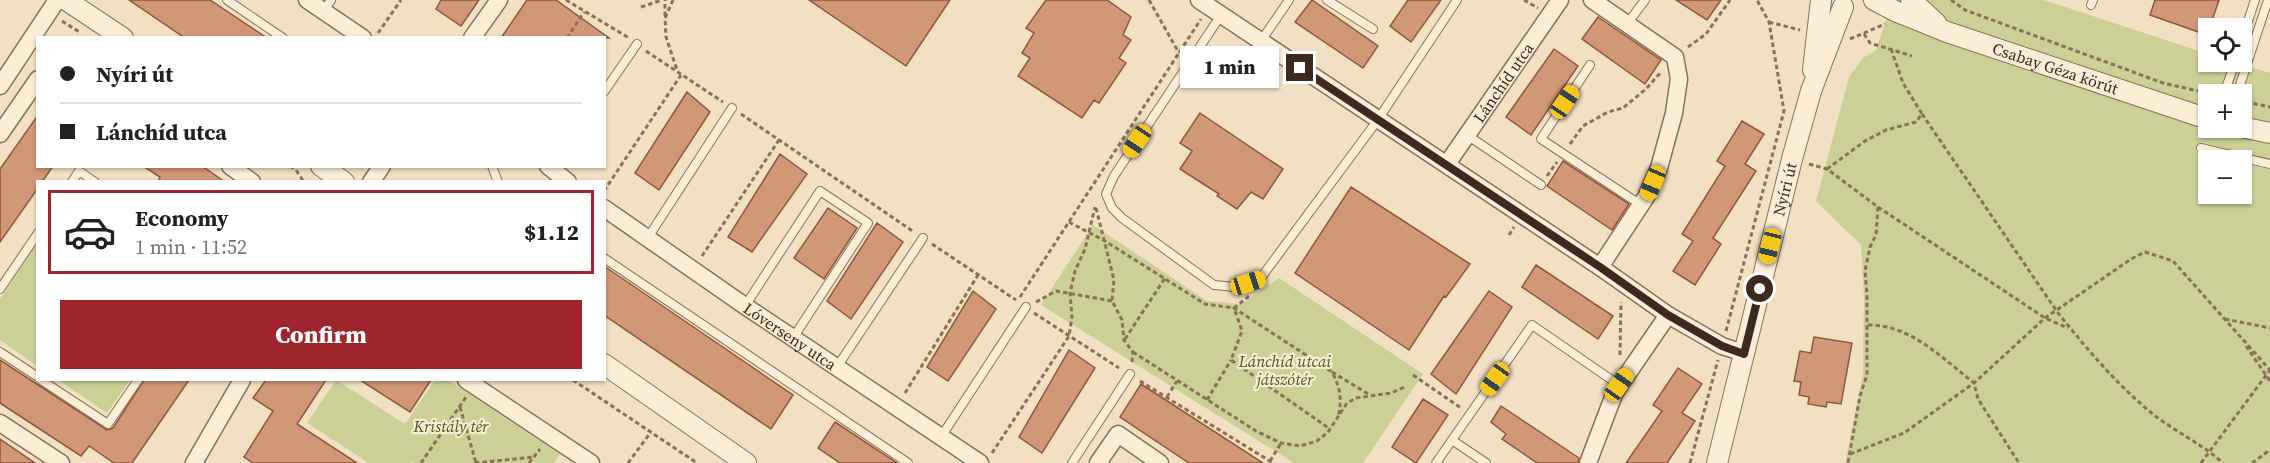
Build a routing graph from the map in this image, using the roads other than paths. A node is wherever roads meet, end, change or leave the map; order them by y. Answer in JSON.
{"nodes":[{"id":1,"x":57,"y":0,"type":"edge"},
{"id":2,"x":66,"y":0,"type":"edge"},
{"id":3,"x":227,"y":0,"type":"edge"},
{"id":4,"x":307,"y":0,"type":"edge"},
{"id":5,"x":499,"y":0,"type":"edge"},
{"id":6,"x":1199,"y":0,"type":"edge"},
{"id":7,"x":1288,"y":0,"type":"edge"},
{"id":8,"x":1327,"y":0,"type":"edge"},
{"id":9,"x":1457,"y":0,"type":"edge"},
{"id":10,"x":1560,"y":0,"type":"edge"},
{"id":11,"x":1592,"y":0,"type":"edge"},
{"id":12,"x":1645,"y":0,"type":"edge"},
{"id":13,"x":1821,"y":0,"type":"edge"},
{"id":14,"x":1867,"y":0,"type":"edge"},
{"id":15,"x":1874,"y":0,"type":"edge"},
{"id":16,"x":1911,"y":0,"type":"edge"},
{"id":17,"x":2255,"y":0,"type":"edge"},
{"id":18,"x":2268,"y":0,"type":"edge"},
{"id":19,"x":328,"y":6,"type":"edge"},
{"id":20,"x":1843,"y":7,"type":"junction"},
{"id":21,"x":1221,"y":15,"type":"junction"},
{"id":22,"x":2249,"y":18,"type":"edge"},
{"id":23,"x":1627,"y":24,"type":"junction"},
{"id":24,"x":1373,"y":29,"type":"dead end"},
{"id":25,"x":1947,"y":32,"type":"junction"},
{"id":26,"x":120,"y":36,"type":"edge"},
{"id":27,"x":280,"y":36,"type":"edge"},
{"id":28,"x":361,"y":36,"type":"edge"},
{"id":29,"x":473,"y":36,"type":"edge"},
{"id":30,"x":1261,"y":41,"type":"junction"},
{"id":31,"x":637,"y":44,"type":"dead end"},
{"id":32,"x":1590,"y":65,"type":"dead end"},
{"id":33,"x":36,"y":82,"type":"edge"},
{"id":34,"x":2239,"y":84,"type":"edge"},
{"id":35,"x":0,"y":86,"type":"edge"},
{"id":36,"x":606,"y":89,"type":"edge"},
{"id":37,"x":1811,"y":91,"type":"junction"},
{"id":38,"x":732,"y":108,"type":"dead end"},
{"id":39,"x":2198,"y":116,"type":"edge"},
{"id":40,"x":1377,"y":121,"type":"junction"},
{"id":41,"x":2252,"y":129,"type":"edge"},
{"id":42,"x":2270,"y":133,"type":"edge"},
{"id":43,"x":0,"y":134,"type":"edge"},
{"id":44,"x":1467,"y":135,"type":"junction"},
{"id":45,"x":2201,"y":148,"type":"dead end"},
{"id":46,"x":1447,"y":164,"type":"junction"},
{"id":47,"x":2270,"y":164,"type":"edge"},
{"id":48,"x":233,"y":168,"type":"edge"},
{"id":49,"x":324,"y":168,"type":"edge"},
{"id":50,"x":552,"y":168,"type":"edge"},
{"id":51,"x":73,"y":180,"type":"edge"},
{"id":52,"x":92,"y":180,"type":"edge"},
{"id":53,"x":249,"y":180,"type":"edge"},
{"id":54,"x":341,"y":180,"type":"edge"},
{"id":55,"x":566,"y":180,"type":"edge"},
{"id":56,"x":1541,"y":185,"type":"road end"},
{"id":57,"x":1641,"y":205,"type":"junction"},
{"id":58,"x":606,"y":209,"type":"edge"},
{"id":59,"x":36,"y":236,"type":"edge"},
{"id":60,"x":923,"y":238,"type":"dead end"},
{"id":61,"x":647,"y":239,"type":"junction"},
{"id":62,"x":606,"y":259,"type":"edge"},
{"id":63,"x":1600,"y":267,"type":"junction"},
{"id":64,"x":0,"y":289,"type":"edge"},
{"id":65,"x":745,"y":306,"type":"junction"},
{"id":66,"x":1026,"y":307,"type":"road end"},
{"id":67,"x":1668,"y":315,"type":"junction"},
{"id":68,"x":793,"y":338,"type":"junction"},
{"id":69,"x":0,"y":352,"type":"edge"},
{"id":70,"x":1744,"y":354,"type":"junction"},
{"id":71,"x":606,"y":365,"type":"edge"},
{"id":72,"x":837,"y":367,"type":"junction"},
{"id":73,"x":1130,"y":374,"type":"road end"},
{"id":74,"x":36,"y":376,"type":"edge"},
{"id":75,"x":44,"y":381,"type":"edge"},
{"id":76,"x":137,"y":381,"type":"edge"},
{"id":77,"x":241,"y":381,"type":"edge"},
{"id":78,"x":470,"y":382,"type":"edge"},
{"id":79,"x":1619,"y":385,"type":"junction"},
{"id":80,"x":0,"y":423,"type":"edge"},
{"id":81,"x":941,"y":437,"type":"junction"},
{"id":82,"x":1452,"y":440,"type":"junction"},
{"id":83,"x":986,"y":458,"type":"edge"},
{"id":84,"x":61,"y":463,"type":"edge"},
{"id":85,"x":194,"y":463,"type":"edge"},
{"id":86,"x":591,"y":463,"type":"edge"},
{"id":87,"x":746,"y":463,"type":"edge"},
{"id":88,"x":908,"y":463,"type":"edge"},
{"id":89,"x":1072,"y":463,"type":"edge"},
{"id":90,"x":1098,"y":463,"type":"edge"},
{"id":91,"x":1160,"y":463,"type":"edge"},
{"id":92,"x":1436,"y":463,"type":"edge"},
{"id":93,"x":1486,"y":463,"type":"edge"},
{"id":94,"x":1588,"y":463,"type":"edge"},
{"id":95,"x":1717,"y":463,"type":"edge"}],
"edges":[{"from":1,"to":35,"type":"street"},
{"from":2,"to":26,"type":"street"},
{"from":3,"to":27,"type":"lane"},
{"from":4,"to":19,"type":"street"},
{"from":5,"to":29,"type":"street"},
{"from":6,"to":21,"type":"street"},
{"from":7,"to":30,"type":"lane"},
{"from":8,"to":24,"type":"lane"},
{"from":9,"to":40,"type":"lane"},
{"from":10,"to":44,"type":"street","name":"Lánchíd utca"},
{"from":11,"to":23,"type":"street"},
{"from":12,"to":23,"type":"lane"},
{"from":13,"to":20,"type":"street"},
{"from":13,"to":37,"type":"street","name":"Nyíri út"},
{"from":14,"to":20,"type":"street"},
{"from":15,"to":25,"type":"street"},
{"from":16,"to":25,"type":"street","name":"Csabay Géza körút"},
{"from":17,"to":22,"type":"lane"},
{"from":18,"to":34,"type":"lane"},
{"from":19,"to":28,"type":"street"},
{"from":20,"to":37,"type":"street","name":"Nyíri út"},
{"from":21,"to":30,"type":"street"},
{"from":21,"to":40,"type":"lane"},
{"from":23,"to":57,"type":"street"},
{"from":25,"to":39,"type":"street","name":"Csabay Géza körút"},
{"from":30,"to":40,"type":"street"},
{"from":31,"to":36,"type":"lane"},
{"from":32,"to":57,"type":"lane"},
{"from":33,"to":43,"type":"street"},
{"from":37,"to":70,"type":"street","name":"Nyíri út"},
{"from":38,"to":61,"type":"lane"},
{"from":40,"to":46,"type":"street"},
{"from":41,"to":42,"type":"street"},
{"from":44,"to":46,"type":"street","name":"Lánchíd utca"},
{"from":44,"to":56,"type":"lane"},
{"from":45,"to":47,"type":"lane"},
{"from":46,"to":63,"type":"street"},
{"from":48,"to":53,"type":"street"},
{"from":49,"to":54,"type":"street"},
{"from":50,"to":55,"type":"street"},
{"from":51,"to":52,"type":"lane"},
{"from":57,"to":63,"type":"street"},
{"from":58,"to":61,"type":"street","name":"Lóverseny utca"},
{"from":59,"to":64,"type":"lane"},
{"from":60,"to":72,"type":"lane"},
{"from":61,"to":65,"type":"street","name":"Lóverseny utca"},
{"from":62,"to":88,"type":"lane"},
{"from":63,"to":67,"type":"street"},
{"from":65,"to":68,"type":"street","name":"Lóverseny utca"},
{"from":65,"to":68,"type":"lane"},
{"from":66,"to":81,"type":"lane"},
{"from":67,"to":70,"type":"street"},
{"from":67,"to":79,"type":"street"},
{"from":68,"to":72,"type":"street","name":"Lóverseny utca"},
{"from":69,"to":74,"type":"lane"},
{"from":70,"to":95,"type":"street","name":"Nyíri út"},
{"from":71,"to":87,"type":"street"},
{"from":72,"to":81,"type":"street","name":"Lóverseny utca"},
{"from":73,"to":89,"type":"lane"},
{"from":75,"to":76,"type":"lane"},
{"from":77,"to":85,"type":"street"},
{"from":78,"to":86,"type":"street"},
{"from":79,"to":82,"type":"lane"},
{"from":79,"to":94,"type":"street"},
{"from":80,"to":84,"type":"street"},
{"from":81,"to":83,"type":"street","name":"Lóverseny utca"},
{"from":82,"to":92,"type":"lane"},
{"from":82,"to":93,"type":"lane"},
{"from":90,"to":91,"type":"street"}]}
